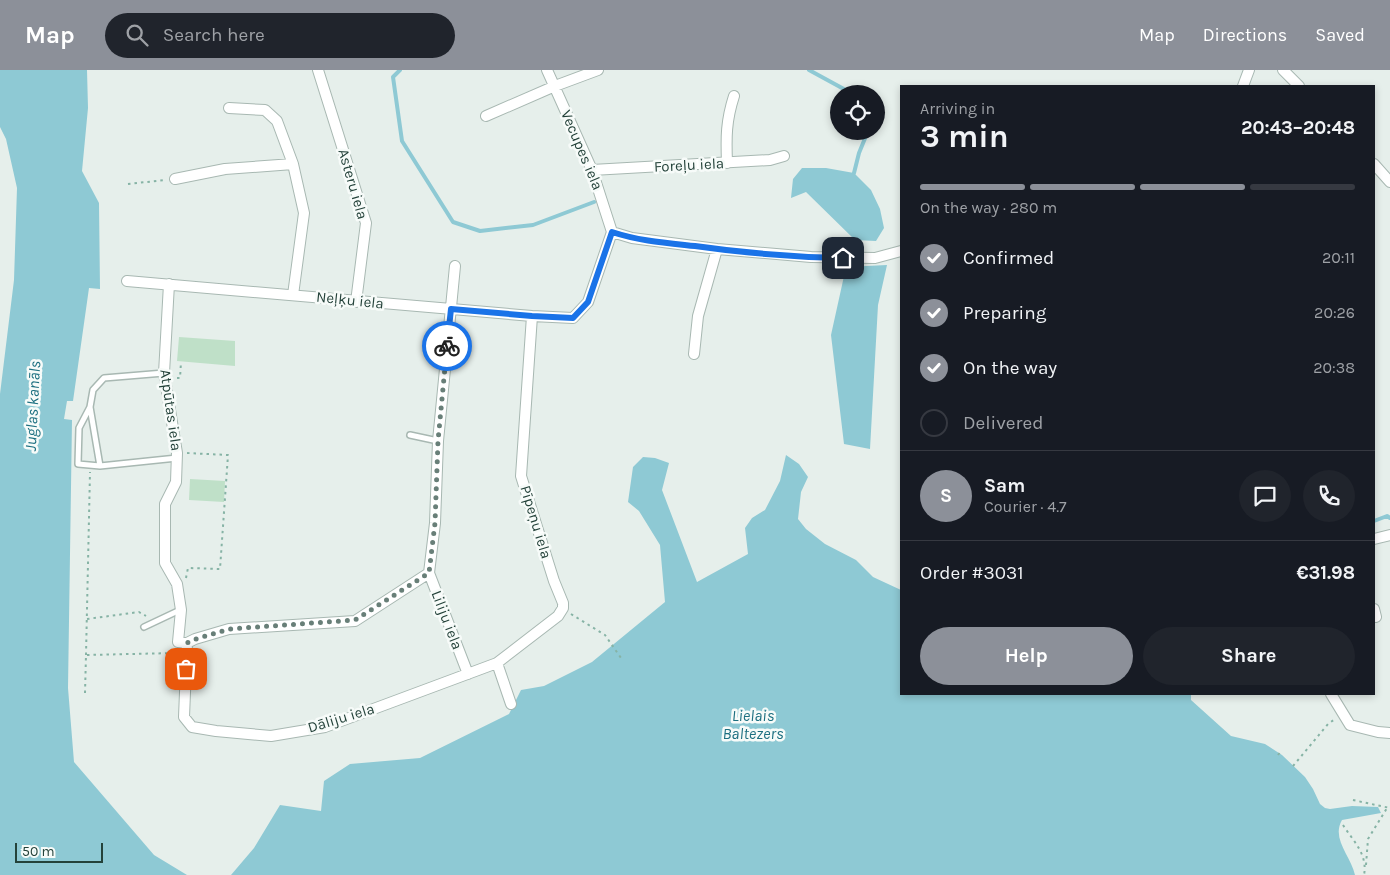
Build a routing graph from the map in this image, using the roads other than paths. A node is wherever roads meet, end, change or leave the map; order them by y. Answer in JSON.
{"nodes":[{"id":1,"x":318,"y":70,"type":"edge"},
{"id":2,"x":547,"y":70,"type":"edge"},
{"id":3,"x":598,"y":70,"type":"edge"},
{"id":4,"x":1249,"y":70,"type":"edge"},
{"id":5,"x":1283,"y":70,"type":"edge"},
{"id":6,"x":1243,"y":85,"type":"edge"},
{"id":7,"x":1298,"y":85,"type":"edge"},
{"id":8,"x":555,"y":86,"type":"junction"},
{"id":9,"x":734,"y":96,"type":"dead end"},
{"id":10,"x":229,"y":108,"type":"dead end"},
{"id":11,"x":486,"y":116,"type":"dead end"},
{"id":12,"x":784,"y":156,"type":"dead end"},
{"id":13,"x":727,"y":163,"type":"junction"},
{"id":14,"x":293,"y":164,"type":"junction"},
{"id":15,"x":1375,"y":165,"type":"edge"},
{"id":16,"x":592,"y":170,"type":"junction"},
{"id":17,"x":175,"y":179,"type":"road end"},
{"id":18,"x":1390,"y":182,"type":"edge"},
{"id":19,"x":612,"y":232,"type":"junction"},
{"id":20,"x":717,"y":249,"type":"junction"},
{"id":21,"x":900,"y":251,"type":"edge"},
{"id":22,"x":455,"y":266,"type":"dead end"},
{"id":23,"x":127,"y":281,"type":"dead end"},
{"id":24,"x":169,"y":284,"type":"junction"},
{"id":25,"x":294,"y":295,"type":"junction"},
{"id":26,"x":356,"y":302,"type":"junction"},
{"id":27,"x":451,"y":309,"type":"junction"},
{"id":28,"x":532,"y":316,"type":"junction"},
{"id":29,"x":694,"y":354,"type":"dead end"},
{"id":30,"x":164,"y":376,"type":"junction"},
{"id":31,"x":90,"y":407,"type":"junction"},
{"id":32,"x":410,"y":435,"type":"dead end"},
{"id":33,"x":438,"y":441,"type":"junction"},
{"id":34,"x":177,"y":456,"type":"junction"},
{"id":35,"x":100,"y":466,"type":"junction"},
{"id":36,"x":1390,"y":535,"type":"edge"},
{"id":37,"x":1375,"y":539,"type":"edge"},
{"id":38,"x":429,"y":573,"type":"junction"},
{"id":39,"x":180,"y":610,"type":"junction"},
{"id":40,"x":144,"y":627,"type":"dead end"},
{"id":41,"x":187,"y":648,"type":"junction"},
{"id":42,"x":497,"y":663,"type":"junction"},
{"id":43,"x":468,"y":674,"type":"junction"},
{"id":44,"x":1332,"y":695,"type":"edge"},
{"id":45,"x":512,"y":704,"type":"dead end"},
{"id":46,"x":1390,"y":733,"type":"edge"}],
"edges":[{"from":1,"to":26,"type":"street","name":"Asteru iela"},
{"from":2,"to":8,"type":"street","name":"Vecupes iela"},
{"from":3,"to":8,"type":"street"},
{"from":4,"to":6,"type":"street"},
{"from":5,"to":7,"type":"street"},
{"from":8,"to":11,"type":"street"},
{"from":8,"to":16,"type":"street","name":"Vecupes iela"},
{"from":9,"to":13,"type":"street"},
{"from":10,"to":14,"type":"street"},
{"from":12,"to":13,"type":"street","name":"Foreļu iela"},
{"from":13,"to":16,"type":"street","name":"Foreļu iela"},
{"from":14,"to":17,"type":"street"},
{"from":14,"to":25,"type":"street"},
{"from":15,"to":18,"type":"street"},
{"from":16,"to":19,"type":"street","name":"Vecupes iela"},
{"from":19,"to":20,"type":"street"},
{"from":19,"to":28,"type":"street","name":"Neļķu iela"},
{"from":20,"to":21,"type":"street"},
{"from":20,"to":29,"type":"street"},
{"from":22,"to":27,"type":"street","name":"Liliju iela"},
{"from":23,"to":24,"type":"street","name":"Neļķu iela"},
{"from":24,"to":25,"type":"street","name":"Neļķu iela"},
{"from":24,"to":30,"type":"street","name":"Atpūtas iela"},
{"from":25,"to":26,"type":"street","name":"Neļķu iela"},
{"from":26,"to":27,"type":"street","name":"Neļķu iela"},
{"from":27,"to":28,"type":"street","name":"Neļķu iela"},
{"from":27,"to":33,"type":"street","name":"Liliju iela"},
{"from":28,"to":42,"type":"street","name":"Pīpeņu iela"},
{"from":30,"to":31,"type":"lane"},
{"from":30,"to":34,"type":"street","name":"Atpūtas iela"},
{"from":31,"to":35,"type":"lane"},
{"from":31,"to":35,"type":"lane"},
{"from":32,"to":33,"type":"lane"},
{"from":33,"to":38,"type":"street","name":"Liliju iela"},
{"from":34,"to":35,"type":"lane"},
{"from":34,"to":39,"type":"street","name":"Atpūtas iela"},
{"from":36,"to":37,"type":"street"},
{"from":38,"to":41,"type":"street"},
{"from":38,"to":43,"type":"street","name":"Liliju iela"},
{"from":39,"to":40,"type":"lane"},
{"from":39,"to":41,"type":"street","name":"Atpūtas iela"},
{"from":41,"to":43,"type":"street","name":"Dāliju iela"},
{"from":42,"to":43,"type":"street"},
{"from":42,"to":45,"type":"street"},
{"from":44,"to":46,"type":"street"}]}
